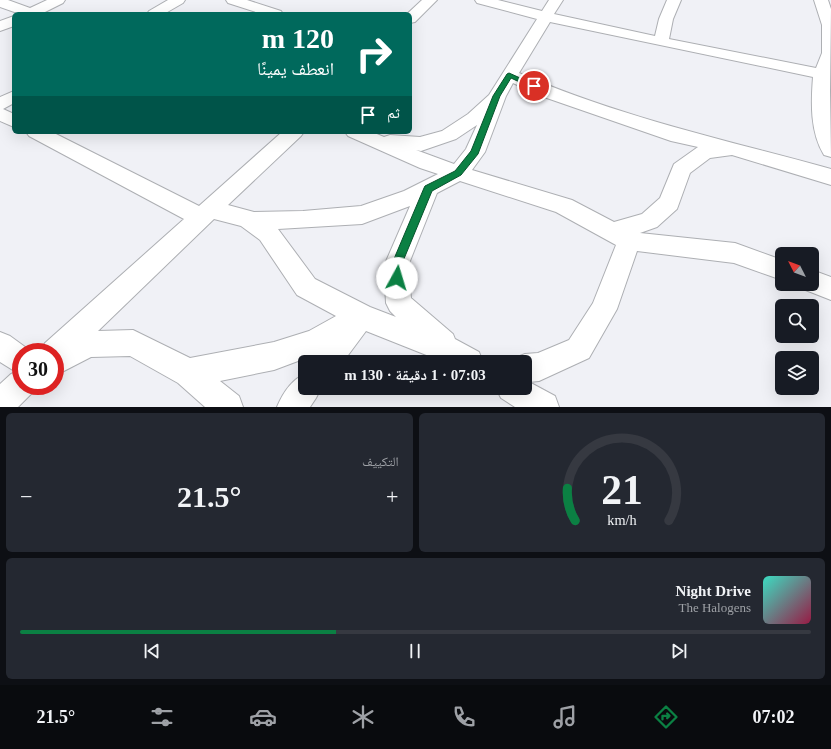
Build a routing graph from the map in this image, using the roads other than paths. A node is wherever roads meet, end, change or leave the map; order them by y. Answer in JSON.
{"nodes":[{"id":1,"x":58,"y":0,"type":"edge"},
{"id":2,"x":178,"y":0,"type":"edge"},
{"id":3,"x":233,"y":0,"type":"edge"},
{"id":4,"x":430,"y":0,"type":"edge"},
{"id":5,"x":482,"y":0,"type":"edge"},
{"id":6,"x":556,"y":0,"type":"edge"},
{"id":7,"x":674,"y":0,"type":"edge"},
{"id":8,"x":821,"y":0,"type":"edge"},
{"id":9,"x":0,"y":2,"type":"edge"},
{"id":10,"x":26,"y":12,"type":"edge"},
{"id":11,"x":35,"y":12,"type":"edge"},
{"id":12,"x":157,"y":12,"type":"edge"},
{"id":13,"x":270,"y":12,"type":"edge"},
{"id":14,"x":412,"y":15,"type":"edge"},
{"id":15,"x":546,"y":17,"type":"junction"},
{"id":16,"x":12,"y":21,"type":"edge"},
{"id":17,"x":0,"y":27,"type":"edge"},
{"id":18,"x":661,"y":42,"type":"junction"},
{"id":19,"x":509,"y":75,"type":"junction"},
{"id":20,"x":826,"y":75,"type":"edge"},
{"id":21,"x":497,"y":96,"type":"junction"},
{"id":22,"x":12,"y":97,"type":"edge"},
{"id":23,"x":0,"y":104,"type":"edge"},
{"id":24,"x":0,"y":114,"type":"edge"},
{"id":25,"x":12,"y":120,"type":"edge"},
{"id":26,"x":40,"y":134,"type":"edge"},
{"id":27,"x":292,"y":134,"type":"edge"},
{"id":28,"x":359,"y":134,"type":"edge"},
{"id":29,"x":376,"y":142,"type":"junction"},
{"id":30,"x":734,"y":149,"type":"junction"},
{"id":31,"x":831,"y":150,"type":"edge"},
{"id":32,"x":458,"y":173,"type":"junction"},
{"id":33,"x":831,"y":177,"type":"edge"},
{"id":34,"x":428,"y":188,"type":"junction"},
{"id":35,"x":205,"y":213,"type":"junction"},
{"id":36,"x":252,"y":221,"type":"junction"},
{"id":37,"x":620,"y":236,"type":"junction"},
{"id":38,"x":775,"y":267,"type":"edge"},
{"id":39,"x":819,"y":284,"type":"edge"},
{"id":40,"x":831,"y":289,"type":"edge"},
{"id":41,"x":361,"y":316,"type":"junction"},
{"id":42,"x":0,"y":345,"type":"edge"},
{"id":43,"x":64,"y":345,"type":"edge"},
{"id":44,"x":12,"y":354,"type":"edge"},
{"id":45,"x":330,"y":355,"type":"edge"},
{"id":46,"x":456,"y":355,"type":"edge"},
{"id":47,"x":459,"y":355,"type":"edge"},
{"id":48,"x":64,"y":356,"type":"edge"},
{"id":49,"x":532,"y":367,"type":"edge"},
{"id":50,"x":188,"y":373,"type":"junction"},
{"id":51,"x":12,"y":393,"type":"edge"},
{"id":52,"x":301,"y":395,"type":"edge"},
{"id":53,"x":523,"y":395,"type":"edge"},
{"id":54,"x":0,"y":404,"type":"edge"},
{"id":55,"x":228,"y":407,"type":"edge"},
{"id":56,"x":292,"y":407,"type":"edge"},
{"id":57,"x":544,"y":407,"type":"edge"}],
"edges":[{"from":1,"to":11,"type":"street"},
{"from":2,"to":12,"type":"street"},
{"from":3,"to":13,"type":"street"},
{"from":4,"to":14,"type":"street"},
{"from":5,"to":15,"type":"street"},
{"from":6,"to":15,"type":"street"},
{"from":7,"to":18,"type":"street"},
{"from":8,"to":20,"type":"street"},
{"from":9,"to":10,"type":"street"},
{"from":15,"to":18,"type":"street"},
{"from":15,"to":19,"type":"street"},
{"from":16,"to":17,"type":"street"},
{"from":18,"to":20,"type":"street"},
{"from":19,"to":21,"type":"street"},
{"from":19,"to":30,"type":"street"},
{"from":20,"to":31,"type":"street"},
{"from":21,"to":29,"type":"street"},
{"from":21,"to":32,"type":"street"},
{"from":22,"to":23,"type":"street"},
{"from":24,"to":25,"type":"street"},
{"from":26,"to":35,"type":"street"},
{"from":27,"to":35,"type":"street"},
{"from":28,"to":29,"type":"street"},
{"from":29,"to":32,"type":"street"},
{"from":30,"to":33,"type":"street"},
{"from":30,"to":37,"type":"street"},
{"from":32,"to":34,"type":"street"},
{"from":32,"to":37,"type":"street"},
{"from":34,"to":36,"type":"street"},
{"from":34,"to":47,"type":"street"},
{"from":35,"to":36,"type":"street"},
{"from":35,"to":43,"type":"street"},
{"from":36,"to":41,"type":"street"},
{"from":37,"to":38,"type":"street"},
{"from":37,"to":49,"type":"street"},
{"from":39,"to":40,"type":"street"},
{"from":41,"to":45,"type":"street"},
{"from":41,"to":46,"type":"street"},
{"from":41,"to":50,"type":"street"},
{"from":42,"to":44,"type":"street"},
{"from":48,"to":50,"type":"street"},
{"from":50,"to":55,"type":"street"},
{"from":51,"to":54,"type":"street"},
{"from":52,"to":56,"type":"street"},
{"from":53,"to":57,"type":"street"}]}
